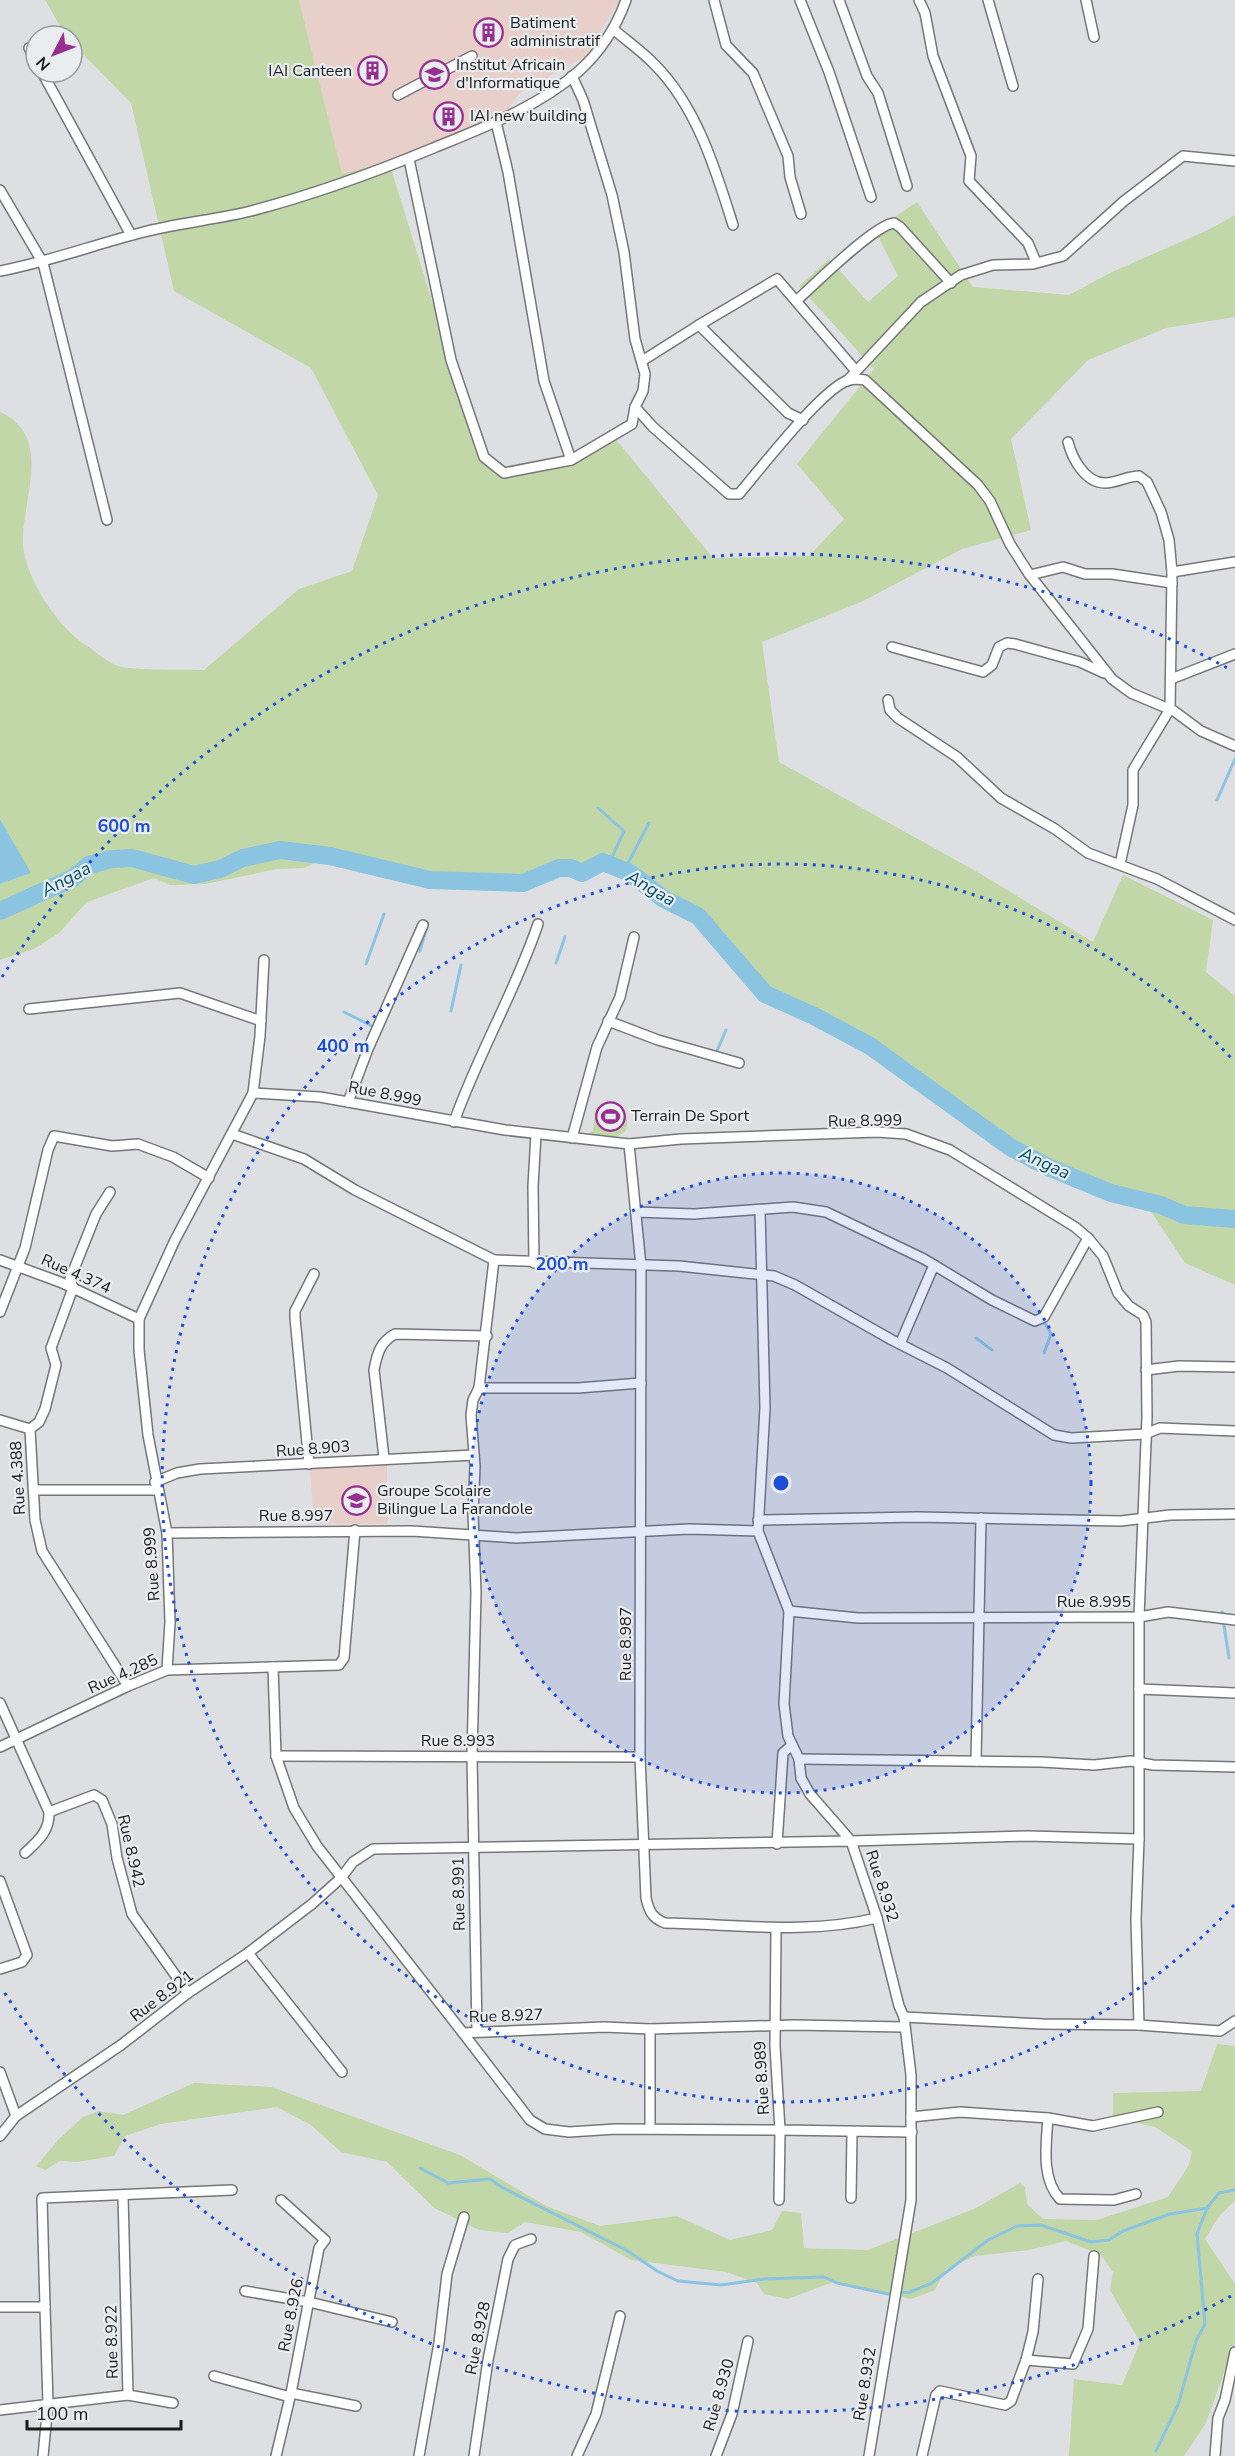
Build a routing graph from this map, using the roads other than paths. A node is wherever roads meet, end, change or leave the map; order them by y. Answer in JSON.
{"nodes":[{"id":1,"x":626,"y":0,"type":"edge"},
{"id":2,"x":714,"y":0,"type":"edge"},
{"id":3,"x":800,"y":0,"type":"edge"},
{"id":4,"x":839,"y":0,"type":"edge"},
{"id":5,"x":919,"y":0,"type":"edge"},
{"id":6,"x":988,"y":0,"type":"edge"},
{"id":7,"x":1086,"y":0,"type":"edge"},
{"id":8,"x":613,"y":30,"type":"junction"},
{"id":9,"x":1095,"y":38,"type":"dead end"},
{"id":10,"x":472,"y":56,"type":"dead end"},
{"id":11,"x":572,"y":76,"type":"junction"},
{"id":12,"x":49,"y":84,"type":"edge"},
{"id":13,"x":1013,"y":86,"type":"dead end"},
{"id":14,"x":398,"y":95,"type":"dead end"},
{"id":15,"x":496,"y":122,"type":"junction"},
{"id":16,"x":410,"y":159,"type":"junction"},
{"id":17,"x":1235,"y":161,"type":"edge"},
{"id":18,"x":907,"y":186,"type":"dead end"},
{"id":19,"x":0,"y":189,"type":"edge"},
{"id":20,"x":871,"y":197,"type":"dead end"},
{"id":21,"x":801,"y":214,"type":"dead end"},
{"id":22,"x":733,"y":225,"type":"dead end"},
{"id":23,"x":131,"y":235,"type":"junction"},
{"id":24,"x":43,"y":262,"type":"junction"},
{"id":25,"x":1036,"y":262,"type":"junction"},
{"id":26,"x":0,"y":271,"type":"edge"},
{"id":27,"x":951,"y":283,"type":"junction"},
{"id":28,"x":796,"y":301,"type":"junction"},
{"id":29,"x":699,"y":325,"type":"junction"},
{"id":30,"x":642,"y":361,"type":"junction"},
{"id":31,"x":856,"y":371,"type":"junction"},
{"id":32,"x":847,"y":381,"type":"junction"},
{"id":33,"x":635,"y":407,"type":"junction"},
{"id":34,"x":803,"y":420,"type":"junction"},
{"id":35,"x":1068,"y":442,"type":"dead end"},
{"id":36,"x":571,"y":460,"type":"junction"},
{"id":37,"x":107,"y":520,"type":"dead end"},
{"id":38,"x":1235,"y":562,"type":"edge"},
{"id":39,"x":1172,"y":572,"type":"junction"},
{"id":40,"x":1030,"y":575,"type":"junction"},
{"id":41,"x":1172,"y":583,"type":"junction"},
{"id":42,"x":892,"y":646,"type":"dead end"},
{"id":43,"x":1235,"y":654,"type":"edge"},
{"id":44,"x":1109,"y":675,"type":"junction"},
{"id":45,"x":1171,"y":679,"type":"junction"},
{"id":46,"x":888,"y":700,"type":"dead end"},
{"id":47,"x":1170,"y":709,"type":"junction"},
{"id":48,"x":1235,"y":746,"type":"edge"},
{"id":49,"x":1120,"y":864,"type":"junction"},
{"id":50,"x":1235,"y":920,"type":"edge"},
{"id":51,"x":538,"y":924,"type":"dead end"},
{"id":52,"x":423,"y":925,"type":"dead end"},
{"id":53,"x":634,"y":937,"type":"dead end"},
{"id":54,"x":264,"y":960,"type":"dead end"},
{"id":55,"x":29,"y":1009,"type":"dead end"},
{"id":56,"x":261,"y":1021,"type":"junction"},
{"id":57,"x":608,"y":1021,"type":"junction"},
{"id":58,"x":739,"y":1063,"type":"dead end"},
{"id":59,"x":253,"y":1093,"type":"junction"},
{"id":60,"x":348,"y":1102,"type":"junction"},
{"id":61,"x":454,"y":1122,"type":"junction"},
{"id":62,"x":232,"y":1134,"type":"junction"},
{"id":63,"x":536,"y":1134,"type":"junction"},
{"id":64,"x":572,"y":1138,"type":"junction"},
{"id":65,"x":629,"y":1144,"type":"junction"},
{"id":66,"x":209,"y":1178,"type":"junction"},
{"id":67,"x":110,"y":1192,"type":"dead end"},
{"id":68,"x":760,"y":1210,"type":"junction"},
{"id":69,"x":636,"y":1212,"type":"junction"},
{"id":70,"x":1088,"y":1238,"type":"junction"},
{"id":71,"x":0,"y":1260,"type":"edge"},
{"id":72,"x":494,"y":1260,"type":"junction"},
{"id":73,"x":534,"y":1263,"type":"junction"},
{"id":74,"x":19,"y":1265,"type":"junction"},
{"id":75,"x":934,"y":1265,"type":"junction"},
{"id":76,"x":641,"y":1266,"type":"junction"},
{"id":77,"x":314,"y":1274,"type":"dead end"},
{"id":78,"x":763,"y":1274,"type":"junction"},
{"id":79,"x":73,"y":1288,"type":"junction"},
{"id":80,"x":0,"y":1312,"type":"edge"},
{"id":81,"x":139,"y":1319,"type":"junction"},
{"id":82,"x":487,"y":1336,"type":"junction"},
{"id":83,"x":900,"y":1344,"type":"junction"},
{"id":84,"x":1235,"y":1367,"type":"edge"},
{"id":85,"x":1146,"y":1370,"type":"junction"},
{"id":86,"x":642,"y":1383,"type":"junction"},
{"id":87,"x":480,"y":1388,"type":"junction"},
{"id":88,"x":0,"y":1420,"type":"edge"},
{"id":89,"x":30,"y":1429,"type":"junction"},
{"id":90,"x":1235,"y":1431,"type":"edge"},
{"id":91,"x":1145,"y":1434,"type":"junction"},
{"id":92,"x":474,"y":1455,"type":"junction"},
{"id":93,"x":384,"y":1458,"type":"junction"},
{"id":94,"x":309,"y":1464,"type":"junction"},
{"id":95,"x":156,"y":1486,"type":"junction"},
{"id":96,"x":34,"y":1490,"type":"junction"},
{"id":97,"x":1235,"y":1514,"type":"edge"},
{"id":98,"x":981,"y":1518,"type":"junction"},
{"id":99,"x":758,"y":1520,"type":"junction"},
{"id":100,"x":1142,"y":1520,"type":"junction"},
{"id":101,"x":355,"y":1530,"type":"junction"},
{"id":102,"x":640,"y":1531,"type":"junction"},
{"id":103,"x":758,"y":1531,"type":"junction"},
{"id":104,"x":167,"y":1533,"type":"junction"},
{"id":105,"x":474,"y":1535,"type":"junction"},
{"id":106,"x":789,"y":1611,"type":"junction"},
{"id":107,"x":977,"y":1617,"type":"junction"},
{"id":108,"x":1139,"y":1617,"type":"junction"},
{"id":109,"x":1235,"y":1620,"type":"edge"},
{"id":110,"x":273,"y":1667,"type":"junction"},
{"id":111,"x":167,"y":1670,"type":"junction"},
{"id":112,"x":128,"y":1686,"type":"junction"},
{"id":113,"x":1139,"y":1689,"type":"junction"},
{"id":114,"x":1235,"y":1693,"type":"edge"},
{"id":115,"x":0,"y":1703,"type":"edge"},
{"id":116,"x":15,"y":1739,"type":"junction"},
{"id":117,"x":792,"y":1745,"type":"junction"},
{"id":118,"x":0,"y":1747,"type":"edge"},
{"id":119,"x":276,"y":1756,"type":"junction"},
{"id":120,"x":472,"y":1756,"type":"junction"},
{"id":121,"x":640,"y":1757,"type":"junction"},
{"id":122,"x":799,"y":1759,"type":"junction"},
{"id":123,"x":976,"y":1761,"type":"junction"},
{"id":124,"x":1137,"y":1761,"type":"junction"},
{"id":125,"x":1235,"y":1767,"type":"edge"},
{"id":126,"x":49,"y":1812,"type":"junction"},
{"id":127,"x":1139,"y":1839,"type":"junction"},
{"id":128,"x":851,"y":1841,"type":"junction"},
{"id":129,"x":777,"y":1844,"type":"junction"},
{"id":130,"x":644,"y":1846,"type":"junction"},
{"id":131,"x":473,"y":1848,"type":"junction"},
{"id":132,"x":24,"y":1853,"type":"dead end"},
{"id":133,"x":341,"y":1878,"type":"junction"},
{"id":134,"x":0,"y":1881,"type":"edge"},
{"id":135,"x":877,"y":1918,"type":"junction"},
{"id":136,"x":776,"y":1929,"type":"junction"},
{"id":137,"x":248,"y":1953,"type":"junction"},
{"id":138,"x":0,"y":1969,"type":"edge"},
{"id":139,"x":188,"y":1993,"type":"junction"},
{"id":140,"x":904,"y":2017,"type":"junction"},
{"id":141,"x":1235,"y":2021,"type":"edge"},
{"id":142,"x":775,"y":2025,"type":"junction"},
{"id":143,"x":1139,"y":2025,"type":"junction"},
{"id":144,"x":904,"y":2028,"type":"junction"},
{"id":145,"x":650,"y":2029,"type":"junction"},
{"id":146,"x":477,"y":2031,"type":"junction"},
{"id":147,"x":463,"y":2033,"type":"junction"},
{"id":148,"x":0,"y":2072,"type":"edge"},
{"id":149,"x":342,"y":2072,"type":"dead end"},
{"id":150,"x":1158,"y":2112,"type":"dead end"},
{"id":151,"x":16,"y":2116,"type":"junction"},
{"id":152,"x":910,"y":2117,"type":"junction"},
{"id":153,"x":1048,"y":2118,"type":"junction"},
{"id":154,"x":650,"y":2129,"type":"junction"},
{"id":155,"x":780,"y":2130,"type":"junction"},
{"id":156,"x":912,"y":2132,"type":"junction"},
{"id":157,"x":852,"y":2133,"type":"junction"},
{"id":158,"x":0,"y":2136,"type":"edge"},
{"id":159,"x":232,"y":2190,"type":"dead end"},
{"id":160,"x":1136,"y":2194,"type":"dead end"},
{"id":161,"x":123,"y":2195,"type":"junction"},
{"id":162,"x":851,"y":2198,"type":"dead end"},
{"id":163,"x":281,"y":2200,"type":"dead end"},
{"id":164,"x":779,"y":2200,"type":"dead end"},
{"id":165,"x":464,"y":2217,"type":"dead end"},
{"id":166,"x":531,"y":2239,"type":"dead end"},
{"id":167,"x":1094,"y":2256,"type":"dead end"},
{"id":168,"x":1038,"y":2279,"type":"dead end"},
{"id":169,"x":245,"y":2291,"type":"dead end"},
{"id":170,"x":309,"y":2302,"type":"junction"},
{"id":171,"x":0,"y":2307,"type":"edge"},
{"id":172,"x":45,"y":2307,"type":"junction"},
{"id":173,"x":620,"y":2316,"type":"dead end"},
{"id":174,"x":392,"y":2322,"type":"dead end"},
{"id":175,"x":748,"y":2341,"type":"dead end"},
{"id":176,"x":1235,"y":2352,"type":"edge"},
{"id":177,"x":1026,"y":2360,"type":"junction"},
{"id":178,"x":214,"y":2376,"type":"dead end"},
{"id":179,"x":128,"y":2395,"type":"junction"},
{"id":180,"x":291,"y":2395,"type":"junction"},
{"id":181,"x":173,"y":2403,"type":"dead end"},
{"id":182,"x":48,"y":2404,"type":"junction"},
{"id":183,"x":356,"y":2406,"type":"dead end"},
{"id":184,"x":0,"y":2410,"type":"edge"},
{"id":185,"x":43,"y":2456,"type":"edge"},
{"id":186,"x":276,"y":2456,"type":"edge"},
{"id":187,"x":419,"y":2456,"type":"edge"},
{"id":188,"x":474,"y":2456,"type":"edge"},
{"id":189,"x":577,"y":2456,"type":"edge"},
{"id":190,"x":716,"y":2456,"type":"edge"},
{"id":191,"x":869,"y":2456,"type":"edge"},
{"id":192,"x":922,"y":2456,"type":"edge"},
{"id":193,"x":1215,"y":2456,"type":"edge"}],
"edges":[{"from":1,"to":8,"type":"street"},
{"from":2,"to":21,"type":"street"},
{"from":3,"to":20,"type":"street"},
{"from":4,"to":18,"type":"street"},
{"from":5,"to":25,"type":"street"},
{"from":6,"to":13,"type":"street"},
{"from":7,"to":9,"type":"street"},
{"from":8,"to":11,"type":"street"},
{"from":8,"to":22,"type":"street"},
{"from":10,"to":14,"type":"street"},
{"from":11,"to":15,"type":"street"},
{"from":11,"to":30,"type":"street"},
{"from":12,"to":23,"type":"street"},
{"from":15,"to":16,"type":"street"},
{"from":15,"to":36,"type":"street"},
{"from":16,"to":23,"type":"street"},
{"from":16,"to":36,"type":"street"},
{"from":17,"to":25,"type":"street"},
{"from":19,"to":24,"type":"street"},
{"from":23,"to":24,"type":"street"},
{"from":24,"to":26,"type":"street"},
{"from":24,"to":37,"type":"street"},
{"from":25,"to":27,"type":"street"},
{"from":27,"to":28,"type":"street"},
{"from":27,"to":31,"type":"street"},
{"from":28,"to":29,"type":"street"},
{"from":28,"to":31,"type":"street"},
{"from":29,"to":30,"type":"street"},
{"from":29,"to":34,"type":"street"},
{"from":30,"to":33,"type":"street"},
{"from":31,"to":32,"type":"street"},
{"from":32,"to":34,"type":"street"},
{"from":32,"to":40,"type":"street"},
{"from":33,"to":34,"type":"street"},
{"from":33,"to":36,"type":"street"},
{"from":35,"to":39,"type":"street"},
{"from":38,"to":39,"type":"street"},
{"from":39,"to":41,"type":"street"},
{"from":40,"to":41,"type":"street"},
{"from":40,"to":44,"type":"street"},
{"from":41,"to":45,"type":"street"},
{"from":42,"to":44,"type":"street"},
{"from":43,"to":45,"type":"street"},
{"from":44,"to":47,"type":"street"},
{"from":45,"to":47,"type":"street"},
{"from":46,"to":49,"type":"street"},
{"from":47,"to":48,"type":"street"},
{"from":47,"to":49,"type":"street"},
{"from":49,"to":50,"type":"street"},
{"from":51,"to":61,"type":"street"},
{"from":52,"to":60,"type":"street"},
{"from":53,"to":57,"type":"street"},
{"from":54,"to":56,"type":"street"},
{"from":55,"to":56,"type":"street"},
{"from":56,"to":59,"type":"street"},
{"from":57,"to":58,"type":"street"},
{"from":57,"to":64,"type":"street"},
{"from":59,"to":60,"type":"street","name":"Rue 8.999"},
{"from":59,"to":62,"type":"street","name":"Rue 8.999"},
{"from":60,"to":61,"type":"street","name":"Rue 8.999"},
{"from":61,"to":63,"type":"street","name":"Rue 8.999"},
{"from":62,"to":66,"type":"street","name":"Rue 8.999"},
{"from":62,"to":72,"type":"street"},
{"from":63,"to":64,"type":"street","name":"Rue 8.999"},
{"from":63,"to":73,"type":"street"},
{"from":64,"to":65,"type":"street","name":"Rue 8.999"},
{"from":65,"to":69,"type":"street","name":"Rue 8.987"},
{"from":65,"to":70,"type":"street","name":"Rue 8.999"},
{"from":66,"to":74,"type":"street"},
{"from":66,"to":81,"type":"street","name":"Rue 8.999"},
{"from":67,"to":79,"type":"street","name":"Rue 4.388"},
{"from":68,"to":69,"type":"street"},
{"from":68,"to":75,"type":"street"},
{"from":68,"to":78,"type":"street"},
{"from":69,"to":76,"type":"street","name":"Rue 8.987"},
{"from":70,"to":75,"type":"street"},
{"from":70,"to":85,"type":"street","name":"Rue 8.999"},
{"from":71,"to":74,"type":"street","name":"Rue 4.374"},
{"from":72,"to":73,"type":"street"},
{"from":72,"to":82,"type":"street","name":"Rue 8.991"},
{"from":73,"to":76,"type":"street"},
{"from":74,"to":79,"type":"street","name":"Rue 4.374"},
{"from":74,"to":80,"type":"street"},
{"from":75,"to":83,"type":"street"},
{"from":76,"to":78,"type":"street"},
{"from":76,"to":86,"type":"street","name":"Rue 8.987"},
{"from":77,"to":94,"type":"street"},
{"from":78,"to":83,"type":"street"},
{"from":78,"to":99,"type":"street"},
{"from":79,"to":81,"type":"street","name":"Rue 4.374"},
{"from":79,"to":89,"type":"street","name":"Rue 4.388"},
{"from":81,"to":95,"type":"street","name":"Rue 8.999"},
{"from":82,"to":87,"type":"street","name":"Rue 8.991"},
{"from":82,"to":93,"type":"street"},
{"from":83,"to":91,"type":"street"},
{"from":84,"to":85,"type":"street"},
{"from":85,"to":91,"type":"street","name":"Rue 8.999"},
{"from":86,"to":87,"type":"street"},
{"from":86,"to":102,"type":"street","name":"Rue 8.987"},
{"from":87,"to":92,"type":"street","name":"Rue 8.991"},
{"from":88,"to":89,"type":"street"},
{"from":89,"to":96,"type":"street","name":"Rue 4.388"},
{"from":90,"to":91,"type":"street"},
{"from":91,"to":100,"type":"street","name":"Rue 8.999"},
{"from":92,"to":93,"type":"street","name":"Rue 8.903"},
{"from":92,"to":105,"type":"street","name":"Rue 8.991"},
{"from":93,"to":94,"type":"street","name":"Rue 8.903"},
{"from":94,"to":95,"type":"street","name":"Rue 8.903"},
{"from":95,"to":96,"type":"street","name":"Rue 8.903"},
{"from":95,"to":104,"type":"street","name":"Rue 8.999"},
{"from":96,"to":112,"type":"street","name":"Rue 4.388"},
{"from":97,"to":100,"type":"street"},
{"from":98,"to":99,"type":"street"},
{"from":98,"to":100,"type":"street"},
{"from":98,"to":107,"type":"street"},
{"from":99,"to":103,"type":"street"},
{"from":100,"to":108,"type":"street","name":"Rue 8.999"},
{"from":101,"to":104,"type":"street","name":"Rue 8.997"},
{"from":101,"to":105,"type":"street","name":"Rue 8.997"},
{"from":101,"to":110,"type":"street","name":"Rue 4.285"},
{"from":102,"to":103,"type":"street","name":"Rue 8.997"},
{"from":102,"to":105,"type":"street","name":"Rue 8.997"},
{"from":102,"to":121,"type":"street","name":"Rue 8.987"},
{"from":103,"to":106,"type":"street"},
{"from":104,"to":111,"type":"street","name":"Rue 8.999"},
{"from":105,"to":120,"type":"street","name":"Rue 8.991"},
{"from":106,"to":107,"type":"street","name":"Rue 8.995"},
{"from":106,"to":117,"type":"street"},
{"from":107,"to":108,"type":"street","name":"Rue 8.995"},
{"from":107,"to":123,"type":"street"},
{"from":108,"to":109,"type":"street"},
{"from":108,"to":113,"type":"street","name":"Rue 8.995"},
{"from":110,"to":111,"type":"street","name":"Rue 4.285"},
{"from":110,"to":119,"type":"street","name":"Rue 8.927"},
{"from":111,"to":112,"type":"street","name":"Rue 4.285"},
{"from":112,"to":116,"type":"street","name":"Rue 4.285"},
{"from":113,"to":114,"type":"street"},
{"from":113,"to":124,"type":"street","name":"Rue 8.995"},
{"from":115,"to":116,"type":"street"},
{"from":116,"to":118,"type":"street","name":"Rue 4.285"},
{"from":116,"to":126,"type":"street"},
{"from":117,"to":122,"type":"street"},
{"from":117,"to":129,"type":"street"},
{"from":119,"to":120,"type":"street","name":"Rue 8.993"},
{"from":119,"to":133,"type":"street","name":"Rue 8.927"},
{"from":120,"to":121,"type":"street","name":"Rue 8.993"},
{"from":120,"to":131,"type":"street","name":"Rue 8.991"},
{"from":121,"to":130,"type":"street","name":"Rue 8.987"},
{"from":122,"to":123,"type":"street"},
{"from":122,"to":128,"type":"street"},
{"from":123,"to":124,"type":"street"},
{"from":124,"to":125,"type":"street"},
{"from":124,"to":127,"type":"street","name":"Rue 8.995"},
{"from":126,"to":132,"type":"street"},
{"from":126,"to":139,"type":"street","name":"Rue 8.942"},
{"from":127,"to":128,"type":"street"},
{"from":127,"to":143,"type":"street","name":"Rue 8.995"},
{"from":128,"to":129,"type":"street","name":"Rue 8.932"},
{"from":128,"to":135,"type":"street","name":"Rue 8.932"},
{"from":129,"to":130,"type":"street","name":"Rue 8.932"},
{"from":130,"to":131,"type":"street","name":"Rue 8.932"},
{"from":130,"to":136,"type":"street","name":"Rue 8.987"},
{"from":131,"to":133,"type":"street","name":"Rue 8.932"},
{"from":131,"to":146,"type":"street","name":"Rue 8.991"},
{"from":133,"to":137,"type":"street","name":"Rue 8.921"},
{"from":133,"to":147,"type":"street","name":"Rue 8.927"},
{"from":134,"to":138,"type":"street"},
{"from":135,"to":136,"type":"street","name":"Rue 8.987"},
{"from":135,"to":140,"type":"street","name":"Rue 8.932"},
{"from":136,"to":142,"type":"street","name":"Rue 8.989"},
{"from":137,"to":139,"type":"street","name":"Rue 8.921"},
{"from":137,"to":149,"type":"street"},
{"from":139,"to":151,"type":"street","name":"Rue 8.921"},
{"from":140,"to":143,"type":"street"},
{"from":140,"to":144,"type":"street","name":"Rue 8.932"},
{"from":141,"to":143,"type":"street"},
{"from":142,"to":144,"type":"street","name":"Rue 8.927"},
{"from":142,"to":145,"type":"street","name":"Rue 8.927"},
{"from":142,"to":155,"type":"street","name":"Rue 8.989"},
{"from":144,"to":152,"type":"street","name":"Rue 8.932"},
{"from":145,"to":146,"type":"street","name":"Rue 8.927"},
{"from":145,"to":154,"type":"street"},
{"from":146,"to":147,"type":"street","name":"Rue 8.927"},
{"from":147,"to":154,"type":"street"},
{"from":148,"to":151,"type":"street"},
{"from":150,"to":153,"type":"street"},
{"from":151,"to":158,"type":"street","name":"Rue 8.921"},
{"from":152,"to":153,"type":"street"},
{"from":152,"to":156,"type":"street","name":"Rue 8.932"},
{"from":153,"to":160,"type":"street"},
{"from":154,"to":155,"type":"street"},
{"from":155,"to":157,"type":"street","name":"Rue 8.989"},
{"from":155,"to":164,"type":"street"},
{"from":156,"to":157,"type":"street","name":"Rue 8.989"},
{"from":156,"to":191,"type":"street","name":"Rue 8.932"},
{"from":157,"to":162,"type":"street"},
{"from":159,"to":161,"type":"street"},
{"from":161,"to":172,"type":"street"},
{"from":161,"to":179,"type":"street","name":"Rue 8.922"},
{"from":163,"to":170,"type":"street","name":"Rue 8.926"},
{"from":165,"to":187,"type":"street"},
{"from":166,"to":188,"type":"street","name":"Rue 8.928"},
{"from":167,"to":177,"type":"street"},
{"from":168,"to":177,"type":"street"},
{"from":169,"to":170,"type":"street"},
{"from":170,"to":174,"type":"street"},
{"from":170,"to":180,"type":"street","name":"Rue 8.926"},
{"from":171,"to":172,"type":"street"},
{"from":172,"to":182,"type":"street"},
{"from":173,"to":189,"type":"street"},
{"from":175,"to":190,"type":"street","name":"Rue 8.930"},
{"from":176,"to":193,"type":"street"},
{"from":177,"to":192,"type":"street"},
{"from":178,"to":180,"type":"street"},
{"from":179,"to":181,"type":"street"},
{"from":179,"to":182,"type":"street","name":"Rue 8.922"},
{"from":180,"to":183,"type":"street"},
{"from":180,"to":186,"type":"street","name":"Rue 8.926"},
{"from":182,"to":184,"type":"street","name":"Rue 8.922"},
{"from":182,"to":185,"type":"street"}]}
